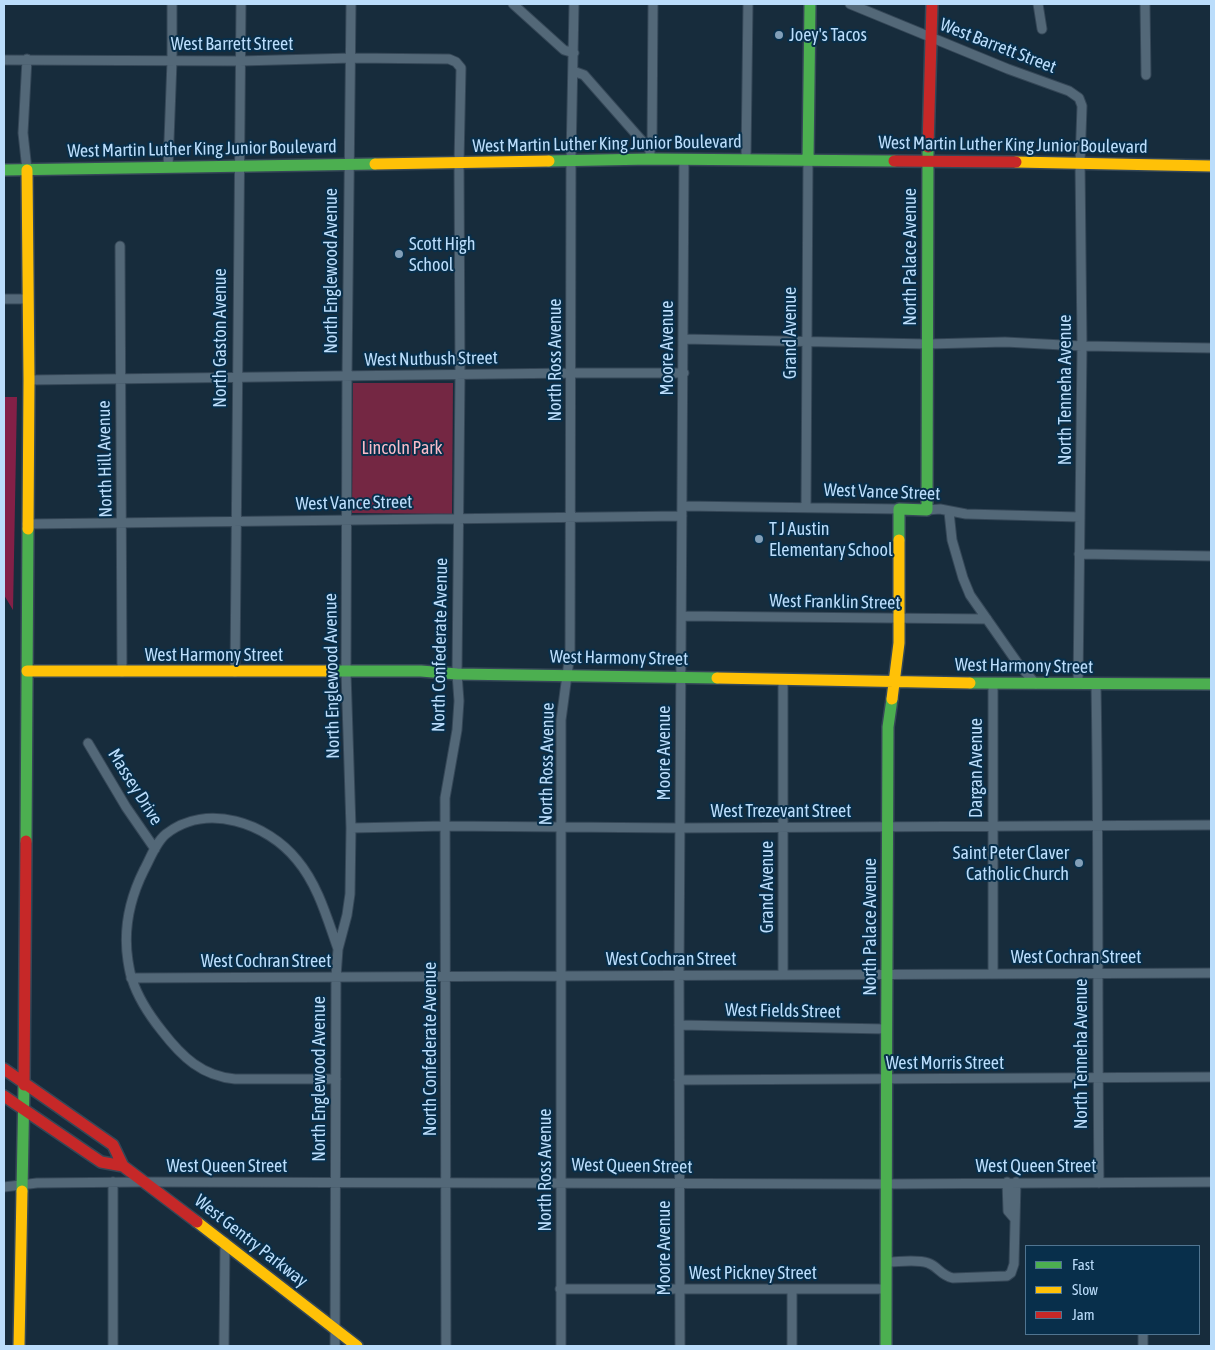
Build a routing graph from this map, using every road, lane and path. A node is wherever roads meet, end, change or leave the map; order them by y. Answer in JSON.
{"nodes":[{"id":1,"x":172,"y":4,"type":"edge"},
{"id":2,"x":241,"y":4,"type":"edge"},
{"id":3,"x":351,"y":4,"type":"edge"},
{"id":4,"x":513,"y":4,"type":"edge"},
{"id":5,"x":574,"y":4,"type":"edge"},
{"id":6,"x":653,"y":4,"type":"edge"},
{"id":7,"x":748,"y":4,"type":"edge"},
{"id":8,"x":810,"y":4,"type":"edge"},
{"id":9,"x":850,"y":4,"type":"edge"},
{"id":10,"x":932,"y":4,"type":"edge"},
{"id":11,"x":1038,"y":4,"type":"edge"},
{"id":12,"x":1145,"y":4,"type":"edge"},
{"id":13,"x":1042,"y":29,"type":"dead end"},
{"id":14,"x":930,"y":38,"type":"junction"},
{"id":15,"x":574,"y":53,"type":"junction"},
{"id":16,"x":352,"y":58,"type":"junction"},
{"id":17,"x":27,"y":59,"type":"junction"},
{"id":18,"x":4,"y":60,"type":"edge"},
{"id":19,"x":172,"y":61,"type":"junction"},
{"id":20,"x":240,"y":61,"type":"junction"},
{"id":21,"x":460,"y":64,"type":"joint"},
{"id":22,"x":573,"y":71,"type":"junction"},
{"id":23,"x":1146,"y":75,"type":"dead end"},
{"id":24,"x":1079,"y":98,"type":"joint"},
{"id":25,"x":650,"y":154,"type":"junction"},
{"id":26,"x":571,"y":159,"type":"junction"},
{"id":27,"x":684,"y":159,"type":"junction"},
{"id":28,"x":746,"y":160,"type":"junction"},
{"id":29,"x":808,"y":160,"type":"junction"},
{"id":30,"x":928,"y":162,"type":"junction"},
{"id":31,"x":458,"y":163,"type":"junction"},
{"id":32,"x":1080,"y":163,"type":"junction"},
{"id":33,"x":348,"y":165,"type":"junction"},
{"id":34,"x":238,"y":166,"type":"junction"},
{"id":35,"x":1211,"y":166,"type":"edge"},
{"id":36,"x":168,"y":168,"type":"junction"},
{"id":37,"x":4,"y":170,"type":"edge"},
{"id":38,"x":27,"y":170,"type":"junction"},
{"id":39,"x":120,"y":246,"type":"dead end"},
{"id":40,"x":4,"y":299,"type":"edge"},
{"id":41,"x":28,"y":299,"type":"junction"},
{"id":42,"x":683,"y":338,"type":"junction"},
{"id":43,"x":807,"y":342,"type":"junction"},
{"id":44,"x":928,"y":344,"type":"junction"},
{"id":45,"x":1082,"y":346,"type":"junction"},
{"id":46,"x":1211,"y":348,"type":"edge"},
{"id":47,"x":571,"y":373,"type":"junction"},
{"id":48,"x":684,"y":373,"type":"junction"},
{"id":49,"x":460,"y":374,"type":"junction"},
{"id":50,"x":347,"y":377,"type":"junction"},
{"id":51,"x":236,"y":378,"type":"junction"},
{"id":52,"x":29,"y":380,"type":"junction"},
{"id":53,"x":120,"y":380,"type":"junction"},
{"id":54,"x":806,"y":507,"type":"junction"},
{"id":55,"x":899,"y":509,"type":"junction"},
{"id":56,"x":928,"y":510,"type":"junction"},
{"id":57,"x":682,"y":511,"type":"junction"},
{"id":58,"x":949,"y":512,"type":"junction"},
{"id":59,"x":1080,"y":517,"type":"junction"},
{"id":60,"x":570,"y":518,"type":"junction"},
{"id":61,"x":459,"y":519,"type":"junction"},
{"id":62,"x":347,"y":520,"type":"junction"},
{"id":63,"x":236,"y":522,"type":"junction"},
{"id":64,"x":27,"y":524,"type":"junction"},
{"id":65,"x":122,"y":524,"type":"junction"},
{"id":66,"x":1079,"y":554,"type":"junction"},
{"id":67,"x":1211,"y":556,"type":"edge"},
{"id":68,"x":682,"y":616,"type":"junction"},
{"id":69,"x":900,"y":619,"type":"junction"},
{"id":70,"x":987,"y":620,"type":"junction"},
{"id":71,"x":27,"y":671,"type":"junction"},
{"id":72,"x":122,"y":672,"type":"junction"},
{"id":73,"x":234,"y":672,"type":"junction"},
{"id":74,"x":346,"y":672,"type":"junction"},
{"id":75,"x":457,"y":674,"type":"junction"},
{"id":76,"x":567,"y":674,"type":"junction"},
{"id":77,"x":680,"y":676,"type":"junction"},
{"id":78,"x":783,"y":680,"type":"junction"},
{"id":79,"x":894,"y":681,"type":"junction"},
{"id":80,"x":993,"y":683,"type":"junction"},
{"id":81,"x":1036,"y":684,"type":"junction"},
{"id":82,"x":1078,"y":684,"type":"junction"},
{"id":83,"x":1096,"y":684,"type":"junction"},
{"id":84,"x":1211,"y":684,"type":"edge"},
{"id":85,"x":88,"y":743,"type":"dead end"},
{"id":86,"x":445,"y":826,"type":"junction"},
{"id":87,"x":562,"y":826,"type":"junction"},
{"id":88,"x":1098,"y":826,"type":"junction"},
{"id":89,"x":1211,"y":826,"type":"edge"},
{"id":90,"x":783,"y":827,"type":"junction"},
{"id":91,"x":887,"y":827,"type":"junction"},
{"id":92,"x":992,"y":827,"type":"junction"},
{"id":93,"x":352,"y":828,"type":"junction"},
{"id":94,"x":680,"y":828,"type":"junction"},
{"id":95,"x":155,"y":849,"type":"junction"},
{"id":96,"x":338,"y":949,"type":"junction"},
{"id":97,"x":1097,"y":972,"type":"junction"},
{"id":98,"x":993,"y":973,"type":"junction"},
{"id":99,"x":1211,"y":973,"type":"edge"},
{"id":100,"x":888,"y":974,"type":"junction"},
{"id":101,"x":679,"y":975,"type":"junction"},
{"id":102,"x":783,"y":975,"type":"junction"},
{"id":103,"x":446,"y":976,"type":"junction"},
{"id":104,"x":561,"y":976,"type":"junction"},
{"id":105,"x":336,"y":977,"type":"junction"},
{"id":106,"x":131,"y":978,"type":"junction"},
{"id":107,"x":679,"y":1025,"type":"junction"},
{"id":108,"x":887,"y":1029,"type":"junction"},
{"id":109,"x":4,"y":1069,"type":"edge"},
{"id":110,"x":1211,"y":1077,"type":"edge"},
{"id":111,"x":1098,"y":1078,"type":"junction"},
{"id":112,"x":336,"y":1079,"type":"junction"},
{"id":113,"x":886,"y":1079,"type":"junction"},
{"id":114,"x":679,"y":1080,"type":"junction"},
{"id":115,"x":24,"y":1085,"type":"junction"},
{"id":116,"x":4,"y":1096,"type":"edge"},
{"id":117,"x":24,"y":1112,"type":"junction"},
{"id":118,"x":123,"y":1166,"type":"junction"},
{"id":119,"x":113,"y":1182,"type":"junction"},
{"id":120,"x":146,"y":1182,"type":"junction"},
{"id":121,"x":446,"y":1182,"type":"junction"},
{"id":122,"x":562,"y":1182,"type":"junction"},
{"id":123,"x":1011,"y":1182,"type":"junction"},
{"id":124,"x":1211,"y":1182,"type":"edge"},
{"id":125,"x":335,"y":1183,"type":"junction"},
{"id":126,"x":680,"y":1183,"type":"junction"},
{"id":127,"x":1099,"y":1183,"type":"junction"},
{"id":128,"x":885,"y":1184,"type":"junction"},
{"id":129,"x":22,"y":1185,"type":"junction"},
{"id":130,"x":4,"y":1187,"type":"edge"},
{"id":131,"x":224,"y":1242,"type":"junction"},
{"id":132,"x":887,"y":1262,"type":"junction"},
{"id":133,"x":560,"y":1289,"type":"junction"},
{"id":134,"x":680,"y":1289,"type":"junction"},
{"id":135,"x":792,"y":1290,"type":"junction"},
{"id":136,"x":886,"y":1290,"type":"junction"},
{"id":137,"x":335,"y":1330,"type":"junction"},
{"id":138,"x":19,"y":1346,"type":"edge"},
{"id":139,"x":114,"y":1346,"type":"edge"},
{"id":140,"x":224,"y":1346,"type":"edge"},
{"id":141,"x":335,"y":1346,"type":"edge"},
{"id":142,"x":357,"y":1346,"type":"edge"},
{"id":143,"x":446,"y":1346,"type":"edge"},
{"id":144,"x":560,"y":1346,"type":"edge"},
{"id":145,"x":680,"y":1346,"type":"edge"},
{"id":146,"x":792,"y":1346,"type":"edge"},
{"id":147,"x":886,"y":1346,"type":"edge"}],
"edges":[{"from":1,"to":19,"type":"street"},
{"from":2,"to":20,"type":"street","name":"North Gaston Avenue"},
{"from":3,"to":16,"type":"street","name":"North Englewood Avenue"},
{"from":4,"to":15,"type":"street"},
{"from":5,"to":15,"type":"street","name":"North Ross Avenue"},
{"from":6,"to":25,"type":"street"},
{"from":7,"to":28,"type":"street"},
{"from":8,"to":29,"type":"street"},
{"from":9,"to":14,"type":"street","name":"West Barrett Street"},
{"from":10,"to":14,"type":"street","name":"North Palace Avenue"},
{"from":11,"to":13,"type":"street"},
{"from":12,"to":23,"type":"street"},
{"from":14,"to":24,"type":"street","name":"West Barrett Street"},
{"from":14,"to":30,"type":"street","name":"North Palace Avenue"},
{"from":15,"to":22,"type":"street","name":"North Ross Avenue"},
{"from":16,"to":20,"type":"street","name":"West Barrett Street"},
{"from":16,"to":21,"type":"street","name":"West Barrett Street"},
{"from":16,"to":33,"type":"street","name":"North Englewood Avenue"},
{"from":17,"to":18,"type":"street","name":"West Barrett Street"},
{"from":17,"to":19,"type":"street","name":"West Barrett Street"},
{"from":17,"to":38,"type":"street"},
{"from":19,"to":20,"type":"street","name":"West Barrett Street"},
{"from":19,"to":36,"type":"street"},
{"from":20,"to":34,"type":"street","name":"North Gaston Avenue"},
{"from":21,"to":31,"type":"street","name":"North Confederate Avenue"},
{"from":22,"to":25,"type":"street"},
{"from":22,"to":26,"type":"street","name":"North Ross Avenue"},
{"from":24,"to":32,"type":"street","name":"North Tenneha Avenue"},
{"from":25,"to":26,"type":"street","name":"West Martin Luther King Junior Boulevard"},
{"from":25,"to":27,"type":"street","name":"West Martin Luther King Junior Boulevard"},
{"from":26,"to":31,"type":"street","name":"West Martin Luther King Junior Boulevard"},
{"from":26,"to":47,"type":"street","name":"North Ross Avenue"},
{"from":27,"to":28,"type":"street","name":"West Martin Luther King Junior Boulevard"},
{"from":27,"to":42,"type":"street","name":"Moore Avenue"},
{"from":28,"to":29,"type":"street","name":"West Martin Luther King Junior Boulevard"},
{"from":29,"to":30,"type":"street","name":"West Martin Luther King Junior Boulevard"},
{"from":29,"to":43,"type":"street","name":"Grand Avenue"},
{"from":30,"to":32,"type":"street","name":"West Martin Luther King Junior Boulevard"},
{"from":30,"to":44,"type":"street","name":"North Palace Avenue"},
{"from":31,"to":33,"type":"street","name":"West Martin Luther King Junior Boulevard"},
{"from":31,"to":49,"type":"street","name":"North Confederate Avenue"},
{"from":32,"to":35,"type":"street","name":"West Martin Luther King Junior Boulevard"},
{"from":32,"to":45,"type":"street","name":"North Tenneha Avenue"},
{"from":33,"to":34,"type":"street","name":"West Martin Luther King Junior Boulevard"},
{"from":33,"to":50,"type":"street","name":"North Englewood Avenue"},
{"from":34,"to":36,"type":"street","name":"West Martin Luther King Junior Boulevard"},
{"from":34,"to":51,"type":"street","name":"North Gaston Avenue"},
{"from":36,"to":38,"type":"street","name":"West Martin Luther King Junior Boulevard"},
{"from":37,"to":38,"type":"street","name":"West Martin Luther King Junior Boulevard"},
{"from":38,"to":41,"type":"street"},
{"from":39,"to":53,"type":"street","name":"North Hill Avenue"},
{"from":40,"to":41,"type":"street"},
{"from":41,"to":52,"type":"street"},
{"from":42,"to":43,"type":"street"},
{"from":42,"to":48,"type":"street","name":"Moore Avenue"},
{"from":43,"to":44,"type":"street"},
{"from":43,"to":54,"type":"street","name":"Grand Avenue"},
{"from":44,"to":45,"type":"street"},
{"from":44,"to":56,"type":"street","name":"North Palace Avenue"},
{"from":45,"to":46,"type":"street"},
{"from":45,"to":59,"type":"street","name":"North Tenneha Avenue"},
{"from":47,"to":48,"type":"street","name":"West Nutbush Street"},
{"from":47,"to":49,"type":"street","name":"West Nutbush Street"},
{"from":47,"to":60,"type":"street","name":"North Ross Avenue"},
{"from":48,"to":57,"type":"street","name":"Moore Avenue"},
{"from":49,"to":50,"type":"street","name":"West Nutbush Street"},
{"from":49,"to":61,"type":"street","name":"North Confederate Avenue"},
{"from":50,"to":51,"type":"street","name":"West Nutbush Street"},
{"from":50,"to":62,"type":"street","name":"North Englewood Avenue"},
{"from":51,"to":53,"type":"street","name":"West Nutbush Street"},
{"from":51,"to":63,"type":"street","name":"North Gaston Avenue"},
{"from":52,"to":53,"type":"street","name":"West Nutbush Street"},
{"from":52,"to":64,"type":"street"},
{"from":53,"to":65,"type":"street","name":"North Hill Avenue"},
{"from":54,"to":55,"type":"street","name":"West Vance Street"},
{"from":54,"to":57,"type":"street","name":"West Vance Street"},
{"from":55,"to":56,"type":"street","name":"West Vance Street"},
{"from":55,"to":69,"type":"street","name":"North Palace Avenue"},
{"from":56,"to":58,"type":"street","name":"West Vance Street"},
{"from":57,"to":60,"type":"street","name":"West Vance Street"},
{"from":57,"to":68,"type":"street","name":"Moore Avenue"},
{"from":58,"to":59,"type":"street","name":"West Vance Street"},
{"from":58,"to":70,"type":"street"},
{"from":59,"to":66,"type":"street","name":"North Tenneha Avenue"},
{"from":60,"to":61,"type":"street","name":"West Vance Street"},
{"from":60,"to":76,"type":"street","name":"North Ross Avenue"},
{"from":61,"to":62,"type":"street","name":"West Vance Street"},
{"from":61,"to":75,"type":"street","name":"North Confederate Avenue"},
{"from":62,"to":63,"type":"street","name":"West Vance Street"},
{"from":62,"to":74,"type":"street","name":"North Englewood Avenue"},
{"from":63,"to":65,"type":"street","name":"West Vance Street"},
{"from":63,"to":73,"type":"street","name":"North Gaston Avenue"},
{"from":64,"to":65,"type":"street","name":"West Vance Street"},
{"from":64,"to":71,"type":"street"},
{"from":65,"to":72,"type":"street","name":"North Hill Avenue"},
{"from":66,"to":67,"type":"street"},
{"from":66,"to":82,"type":"street","name":"North Tenneha Avenue"},
{"from":68,"to":69,"type":"street","name":"West Franklin Street"},
{"from":68,"to":77,"type":"street","name":"Moore Avenue"},
{"from":69,"to":70,"type":"street","name":"West Franklin Street"},
{"from":69,"to":79,"type":"street","name":"North Palace Avenue"},
{"from":70,"to":81,"type":"street"},
{"from":71,"to":72,"type":"street","name":"West Harmony Street"},
{"from":71,"to":115,"type":"street"},
{"from":72,"to":73,"type":"street","name":"West Harmony Street"},
{"from":73,"to":74,"type":"street","name":"West Harmony Street"},
{"from":74,"to":75,"type":"street","name":"West Harmony Street"},
{"from":74,"to":93,"type":"street","name":"North Englewood Avenue"},
{"from":75,"to":76,"type":"street","name":"West Harmony Street"},
{"from":75,"to":86,"type":"street","name":"North Confederate Avenue"},
{"from":76,"to":77,"type":"street","name":"West Harmony Street"},
{"from":76,"to":87,"type":"street","name":"North Ross Avenue"},
{"from":77,"to":78,"type":"street","name":"West Harmony Street"},
{"from":77,"to":94,"type":"street","name":"Moore Avenue"},
{"from":78,"to":79,"type":"street","name":"West Harmony Street"},
{"from":78,"to":90,"type":"street","name":"Grand Avenue"},
{"from":79,"to":80,"type":"street","name":"West Harmony Street"},
{"from":79,"to":91,"type":"street","name":"North Palace Avenue"},
{"from":80,"to":81,"type":"street","name":"West Harmony Street"},
{"from":80,"to":92,"type":"street","name":"Dargan Avenue"},
{"from":81,"to":82,"type":"street","name":"West Harmony Street"},
{"from":82,"to":83,"type":"street","name":"West Harmony Street"},
{"from":83,"to":84,"type":"street","name":"West Harmony Street"},
{"from":83,"to":88,"type":"street","name":"North Tenneha Avenue"},
{"from":85,"to":95,"type":"street","name":"Massey Drive"},
{"from":86,"to":87,"type":"street","name":"West Trezevant Street"},
{"from":86,"to":93,"type":"street","name":"West Trezevant Street"},
{"from":86,"to":103,"type":"street","name":"North Confederate Avenue"},
{"from":87,"to":94,"type":"street","name":"West Trezevant Street"},
{"from":87,"to":104,"type":"street","name":"North Ross Avenue"},
{"from":88,"to":89,"type":"street","name":"West Trezevant Street"},
{"from":88,"to":92,"type":"street","name":"West Trezevant Street"},
{"from":88,"to":97,"type":"street","name":"North Tenneha Avenue"},
{"from":90,"to":91,"type":"street","name":"West Trezevant Street"},
{"from":90,"to":94,"type":"street","name":"West Trezevant Street"},
{"from":90,"to":102,"type":"street","name":"Grand Avenue"},
{"from":91,"to":92,"type":"street","name":"West Trezevant Street"},
{"from":91,"to":100,"type":"street","name":"North Palace Avenue"},
{"from":92,"to":98,"type":"street","name":"Dargan Avenue"},
{"from":93,"to":96,"type":"street","name":"North Englewood Avenue"},
{"from":94,"to":101,"type":"street","name":"Moore Avenue"},
{"from":95,"to":96,"type":"street"},
{"from":95,"to":106,"type":"street"},
{"from":96,"to":105,"type":"street","name":"North Englewood Avenue"},
{"from":97,"to":98,"type":"street","name":"West Cochran Street"},
{"from":97,"to":99,"type":"street","name":"West Cochran Street"},
{"from":97,"to":111,"type":"street","name":"North Tenneha Avenue"},
{"from":98,"to":100,"type":"street","name":"West Cochran Street"},
{"from":100,"to":102,"type":"street","name":"West Cochran Street"},
{"from":100,"to":108,"type":"street","name":"North Palace Avenue"},
{"from":101,"to":102,"type":"street","name":"West Cochran Street"},
{"from":101,"to":104,"type":"street","name":"West Cochran Street"},
{"from":101,"to":107,"type":"street","name":"Moore Avenue"},
{"from":103,"to":104,"type":"street","name":"West Cochran Street"},
{"from":103,"to":105,"type":"street","name":"West Cochran Street"},
{"from":103,"to":121,"type":"street","name":"North Confederate Avenue"},
{"from":104,"to":122,"type":"street","name":"North Ross Avenue"},
{"from":105,"to":106,"type":"street","name":"West Cochran Street"},
{"from":105,"to":112,"type":"street","name":"North Englewood Avenue"},
{"from":106,"to":112,"type":"street"},
{"from":107,"to":108,"type":"street","name":"West Fields Street"},
{"from":107,"to":114,"type":"street","name":"Moore Avenue"},
{"from":108,"to":113,"type":"street","name":"North Palace Avenue"},
{"from":109,"to":115,"type":"street","name":"West Gentry Parkway"},
{"from":110,"to":111,"type":"street","name":"West Morris Street"},
{"from":111,"to":113,"type":"street","name":"West Morris Street"},
{"from":111,"to":127,"type":"street","name":"North Tenneha Avenue"},
{"from":112,"to":125,"type":"street","name":"North Englewood Avenue"},
{"from":113,"to":114,"type":"street","name":"West Morris Street"},
{"from":113,"to":128,"type":"street","name":"North Palace Avenue"},
{"from":114,"to":126,"type":"street","name":"Moore Avenue"},
{"from":115,"to":117,"type":"street"},
{"from":115,"to":118,"type":"street","name":"West Gentry Parkway"},
{"from":116,"to":117,"type":"street","name":"West Gentry Parkway"},
{"from":117,"to":118,"type":"street","name":"West Gentry Parkway"},
{"from":117,"to":129,"type":"street"},
{"from":118,"to":120,"type":"street","name":"West Gentry Parkway"},
{"from":119,"to":120,"type":"street","name":"West Queen Street"},
{"from":119,"to":129,"type":"street","name":"West Queen Street"},
{"from":119,"to":139,"type":"street"},
{"from":120,"to":125,"type":"street","name":"West Queen Street"},
{"from":120,"to":131,"type":"street","name":"West Gentry Parkway"},
{"from":121,"to":122,"type":"street","name":"West Queen Street"},
{"from":121,"to":125,"type":"street","name":"West Queen Street"},
{"from":121,"to":143,"type":"street","name":"North Confederate Avenue"},
{"from":122,"to":126,"type":"street","name":"West Queen Street"},
{"from":122,"to":133,"type":"street","name":"North Ross Avenue"},
{"from":123,"to":127,"type":"street","name":"West Queen Street"},
{"from":123,"to":128,"type":"street","name":"West Queen Street"},
{"from":123,"to":132,"type":"street"},
{"from":124,"to":127,"type":"street","name":"West Queen Street"},
{"from":125,"to":137,"type":"street","name":"North Englewood Avenue"},
{"from":126,"to":128,"type":"street","name":"West Queen Street"},
{"from":126,"to":134,"type":"street","name":"Moore Avenue"},
{"from":128,"to":132,"type":"street","name":"North Palace Avenue"},
{"from":129,"to":130,"type":"street","name":"West Queen Street"},
{"from":129,"to":138,"type":"street"},
{"from":131,"to":137,"type":"street","name":"West Gentry Parkway"},
{"from":131,"to":140,"type":"street"},
{"from":132,"to":136,"type":"street","name":"North Palace Avenue"},
{"from":133,"to":134,"type":"street","name":"West Pickney Street"},
{"from":133,"to":144,"type":"street","name":"North Ross Avenue"},
{"from":134,"to":135,"type":"street","name":"West Pickney Street"},
{"from":134,"to":145,"type":"street","name":"Moore Avenue"},
{"from":135,"to":136,"type":"street","name":"West Pickney Street"},
{"from":135,"to":146,"type":"street"},
{"from":136,"to":147,"type":"street","name":"North Palace Avenue"},
{"from":137,"to":141,"type":"street","name":"North Englewood Avenue"},
{"from":137,"to":142,"type":"street","name":"West Gentry Parkway"}]}
